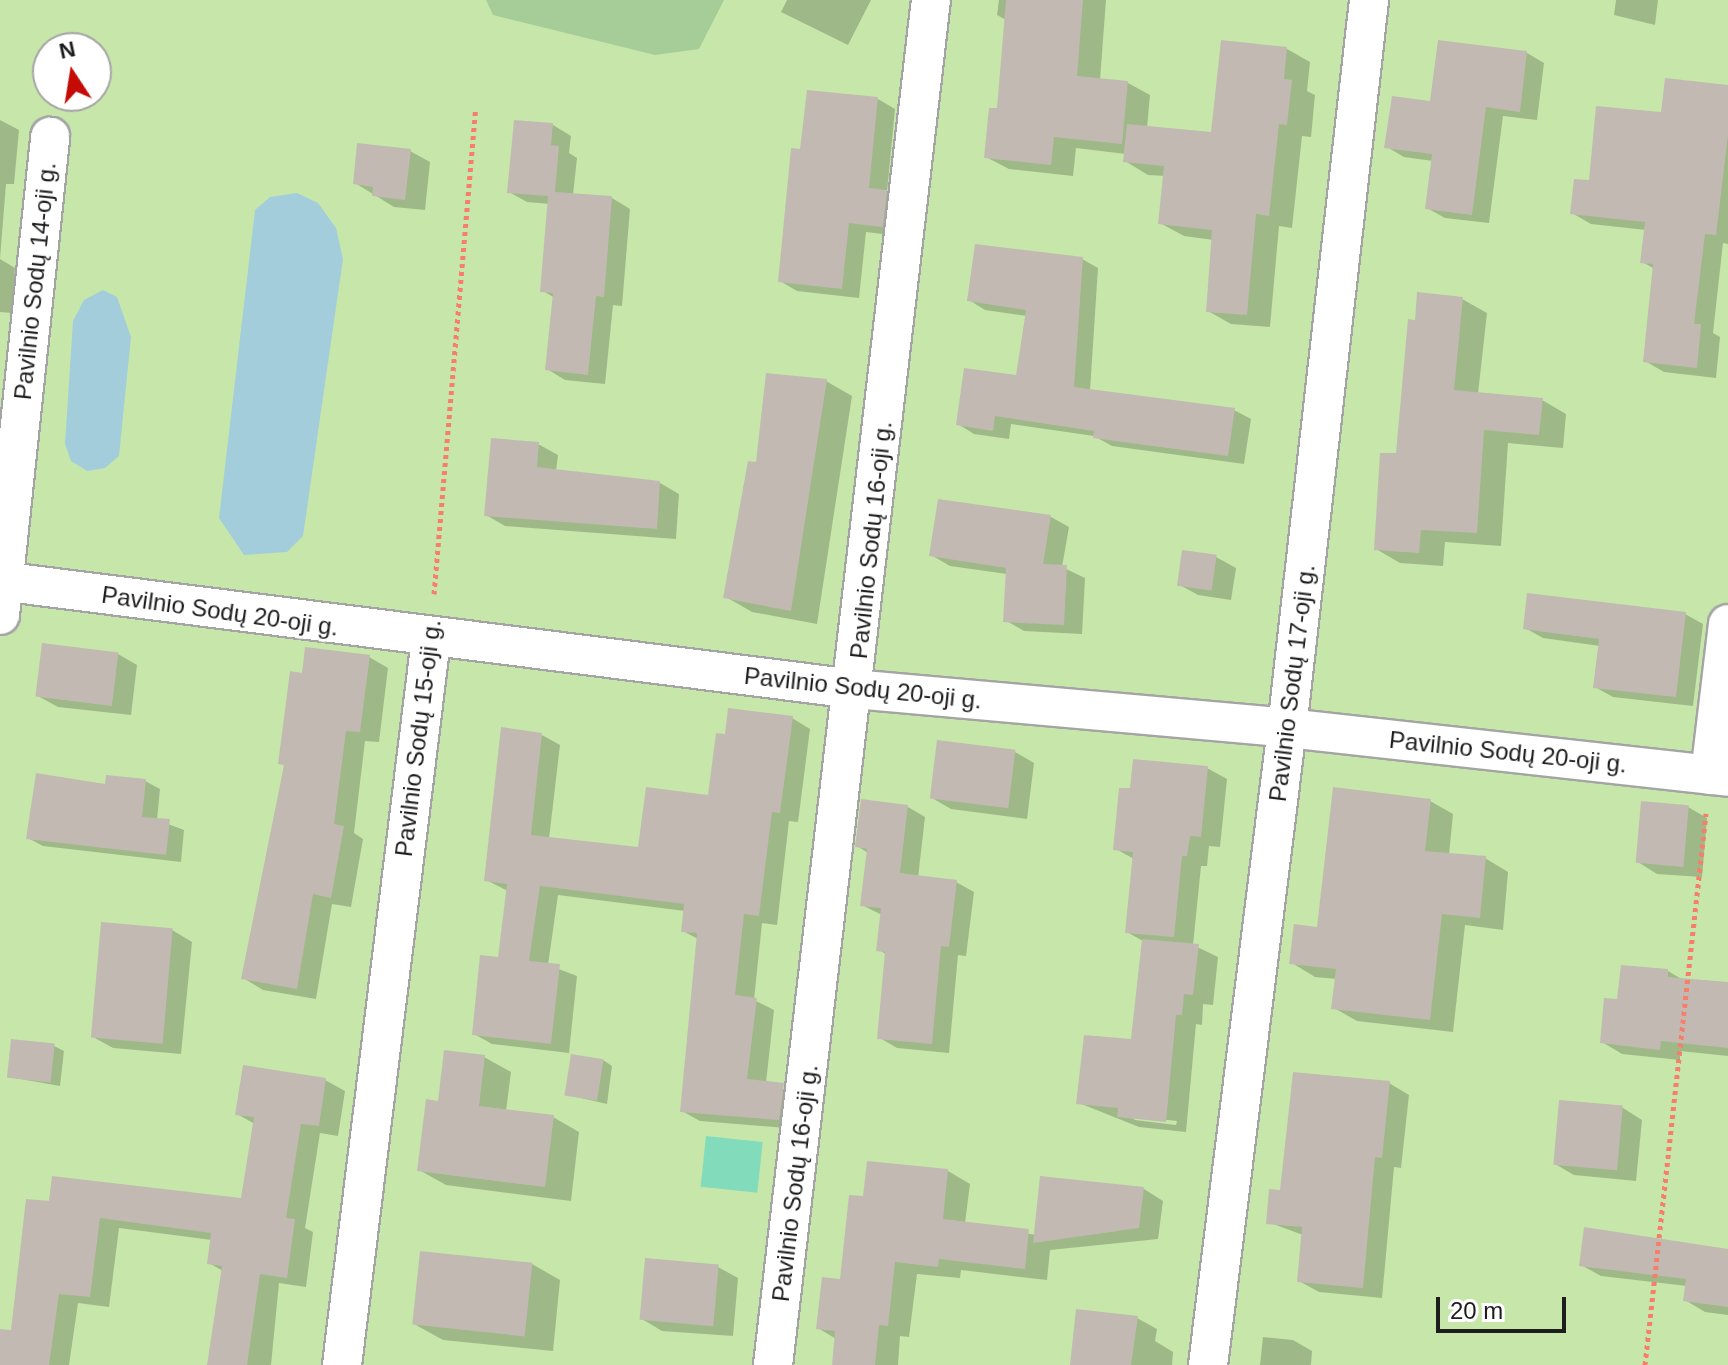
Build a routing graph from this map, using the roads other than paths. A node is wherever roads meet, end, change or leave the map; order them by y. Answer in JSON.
{"nodes":[{"id":1,"x":931,"y":0,"type":"edge"},
{"id":2,"x":1369,"y":0,"type":"edge"},
{"id":3,"x":50,"y":137,"type":"dead end"},
{"id":4,"x":1,"y":593,"type":"edge"},
{"id":5,"x":1728,"y":624,"type":"edge"},
{"id":6,"x":431,"y":639,"type":"junction"},
{"id":7,"x":854,"y":689,"type":"junction"},
{"id":8,"x":1287,"y":728,"type":"junction"},
{"id":9,"x":1719,"y":776,"type":"edge"},
{"id":10,"x":342,"y":1365,"type":"edge"},
{"id":11,"x":773,"y":1365,"type":"edge"},
{"id":12,"x":1208,"y":1365,"type":"edge"}],
"edges":[{"from":1,"to":7,"type":"street","name":"Pavilnio Sodų 16-oji g."},
{"from":2,"to":8,"type":"street","name":"Pavilnio Sodų 17-oji g."},
{"from":3,"to":4,"type":"street","name":"Pavilnio Sodų 14-oji g."},
{"from":4,"to":6,"type":"street","name":"Pavilnio Sodų 20-oji g."},
{"from":5,"to":9,"type":"street"},
{"from":6,"to":7,"type":"street","name":"Pavilnio Sodų 20-oji g."},
{"from":6,"to":10,"type":"street","name":"Pavilnio Sodų 15-oji g."},
{"from":7,"to":8,"type":"street","name":"Pavilnio Sodų 20-oji g."},
{"from":7,"to":11,"type":"street","name":"Pavilnio Sodų 16-oji g."},
{"from":8,"to":9,"type":"street","name":"Pavilnio Sodų 20-oji g."},
{"from":8,"to":12,"type":"street","name":"Pavilnio Sodų 17-oji g."}]}
